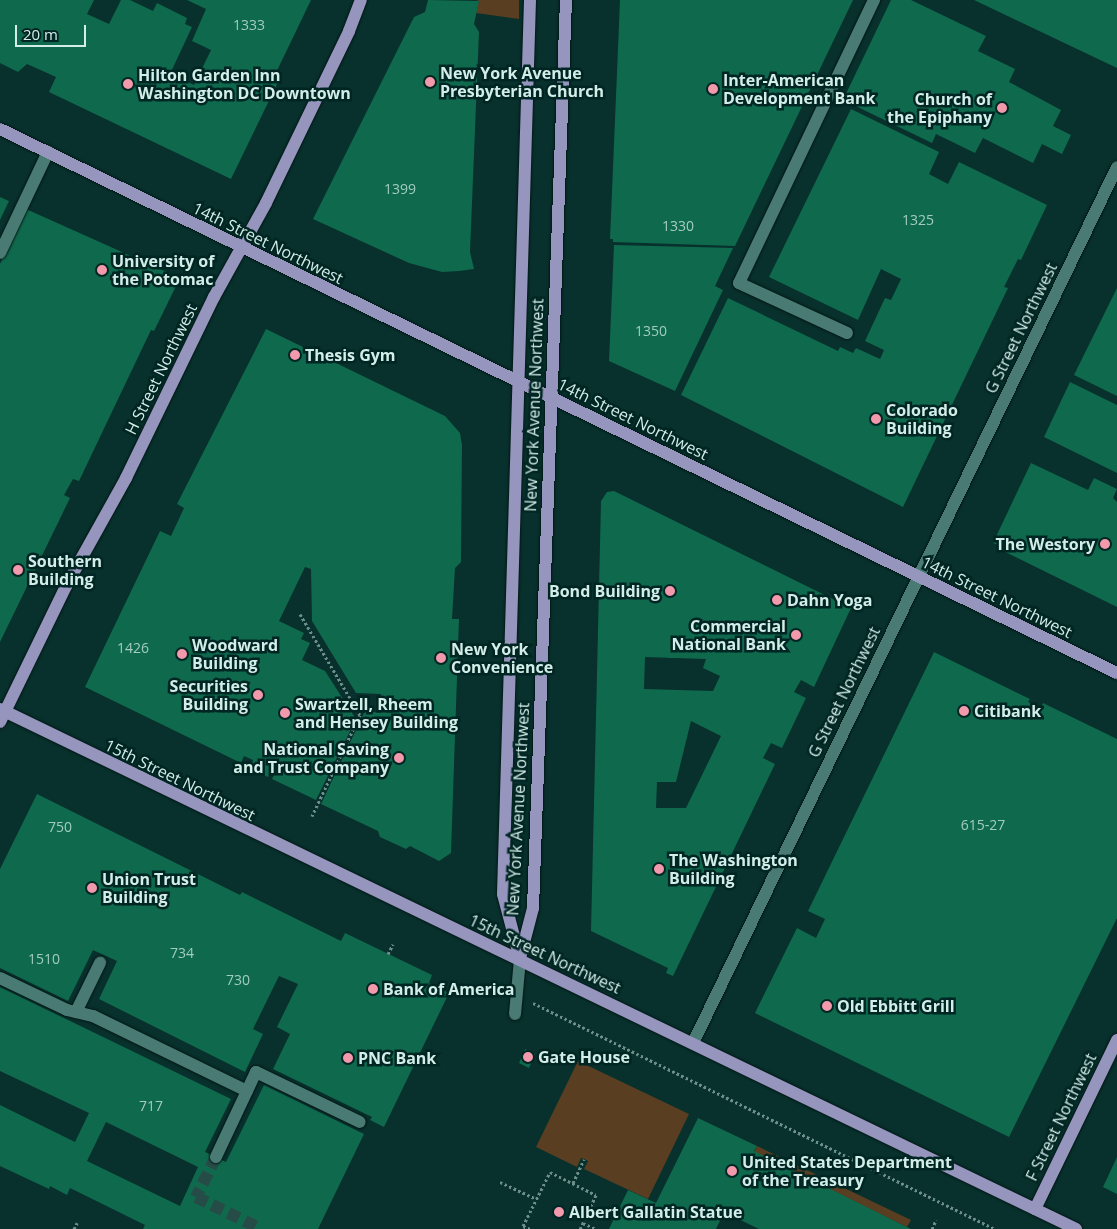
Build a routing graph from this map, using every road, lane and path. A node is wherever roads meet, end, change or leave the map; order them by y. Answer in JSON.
{"nodes":[{"id":1,"x":361,"y":0,"type":"edge"},
{"id":2,"x":368,"y":0,"type":"edge"},
{"id":3,"x":530,"y":0,"type":"edge"},
{"id":4,"x":566,"y":0,"type":"edge"},
{"id":5,"x":874,"y":0,"type":"edge"},
{"id":6,"x":349,"y":31,"type":"junction"},
{"id":7,"x":0,"y":129,"type":"edge"},
{"id":8,"x":48,"y":152,"type":"junction"},
{"id":9,"x":1117,"y":167,"type":"edge"},
{"id":10,"x":241,"y":248,"type":"junction"},
{"id":11,"x":0,"y":253,"type":"edge"},
{"id":12,"x":847,"y":333,"type":"dead end"},
{"id":13,"x":520,"y":382,"type":"junction"},
{"id":14,"x":551,"y":396,"type":"junction"},
{"id":15,"x":918,"y":578,"type":"junction"},
{"id":16,"x":300,"y":614,"type":"dead end"},
{"id":17,"x":1117,"y":674,"type":"edge"},
{"id":18,"x":2,"y":714,"type":"edge"},
{"id":19,"x":312,"y":816,"type":"dead end"},
{"id":20,"x":393,"y":944,"type":"dead end"},
{"id":21,"x":388,"y":954,"type":"dead end"},
{"id":22,"x":520,"y":959,"type":"junction"},
{"id":23,"x":100,"y":963,"type":"dead end"},
{"id":24,"x":0,"y":978,"type":"edge"},
{"id":25,"x":516,"y":995,"type":"junction"},
{"id":26,"x":76,"y":1012,"type":"junction"},
{"id":27,"x":515,"y":1014,"type":"dead end"},
{"id":28,"x":1117,"y":1040,"type":"edge"},
{"id":29,"x":693,"y":1043,"type":"junction"},
{"id":30,"x":247,"y":1090,"type":"junction"},
{"id":31,"x":360,"y":1122,"type":"dead end"},
{"id":32,"x":216,"y":1157,"type":"tunnel mouth"},
{"id":33,"x":584,"y":1159,"type":"dead end"},
{"id":34,"x":500,"y":1182,"type":"dead end"},
{"id":35,"x":573,"y":1183,"type":"junction"},
{"id":36,"x":536,"y":1199,"type":"junction"},
{"id":37,"x":1035,"y":1209,"type":"junction"},
{"id":38,"x":936,"y":1220,"type":"dead end"},
{"id":39,"x":77,"y":1223,"type":"dead end"},
{"id":40,"x":583,"y":1223,"type":"junction"},
{"id":41,"x":74,"y":1229,"type":"edge"},
{"id":42,"x":530,"y":1229,"type":"edge"},
{"id":43,"x":580,"y":1229,"type":"edge"},
{"id":44,"x":596,"y":1229,"type":"edge"},
{"id":45,"x":932,"y":1229,"type":"edge"},
{"id":46,"x":995,"y":1229,"type":"edge"},
{"id":47,"x":1076,"y":1229,"type":"edge"}],
"edges":[{"from":1,"to":6,"type":"main road","name":"H Street Northwest"},
{"from":2,"to":6,"type":"main road","name":"H Street Northwest"},
{"from":3,"to":13,"type":"main road","name":"New York Avenue Northwest"},
{"from":4,"to":14,"type":"main road","name":"New York Avenue Northwest"},
{"from":5,"to":12,"type":"street"},
{"from":6,"to":10,"type":"main road","name":"H Street Northwest"},
{"from":7,"to":8,"type":"main road","name":"14th Street Northwest"},
{"from":8,"to":10,"type":"main road","name":"14th Street Northwest"},
{"from":8,"to":11,"type":"street"},
{"from":9,"to":15,"type":"street","name":"G Street Northwest"},
{"from":10,"to":13,"type":"main road","name":"14th Street Northwest"},
{"from":10,"to":18,"type":"main road","name":"H Street Northwest"},
{"from":13,"to":14,"type":"main road","name":"14th Street Northwest"},
{"from":13,"to":22,"type":"main road","name":"New York Avenue Northwest"},
{"from":14,"to":15,"type":"main road","name":"14th Street Northwest"},
{"from":14,"to":22,"type":"main road","name":"New York Avenue Northwest"},
{"from":15,"to":17,"type":"main road","name":"14th Street Northwest"},
{"from":15,"to":29,"type":"street","name":"G Street Northwest"},
{"from":16,"to":19,"type":"path"},
{"from":18,"to":22,"type":"main road","name":"15th Street Northwest"},
{"from":20,"to":21,"type":"path"},
{"from":22,"to":25,"type":"street"},
{"from":22,"to":29,"type":"main road","name":"15th Street Northwest"},
{"from":23,"to":26,"type":"street"},
{"from":24,"to":26,"type":"street"},
{"from":25,"to":27,"type":"street"},
{"from":25,"to":46,"type":"path"},
{"from":26,"to":30,"type":"street"},
{"from":28,"to":37,"type":"main road","name":"F Street Northwest"},
{"from":29,"to":37,"type":"main road","name":"15th Street Northwest"},
{"from":30,"to":31,"type":"street"},
{"from":30,"to":32,"type":"street"},
{"from":33,"to":35,"type":"path"},
{"from":34,"to":36,"type":"path"},
{"from":35,"to":36,"type":"path"},
{"from":35,"to":40,"type":"path"},
{"from":36,"to":42,"type":"path"},
{"from":37,"to":47,"type":"main road","name":"15th Street Northwest"},
{"from":38,"to":45,"type":"path"},
{"from":39,"to":41,"type":"path"},
{"from":40,"to":43,"type":"path"},
{"from":40,"to":44,"type":"path"}]}
